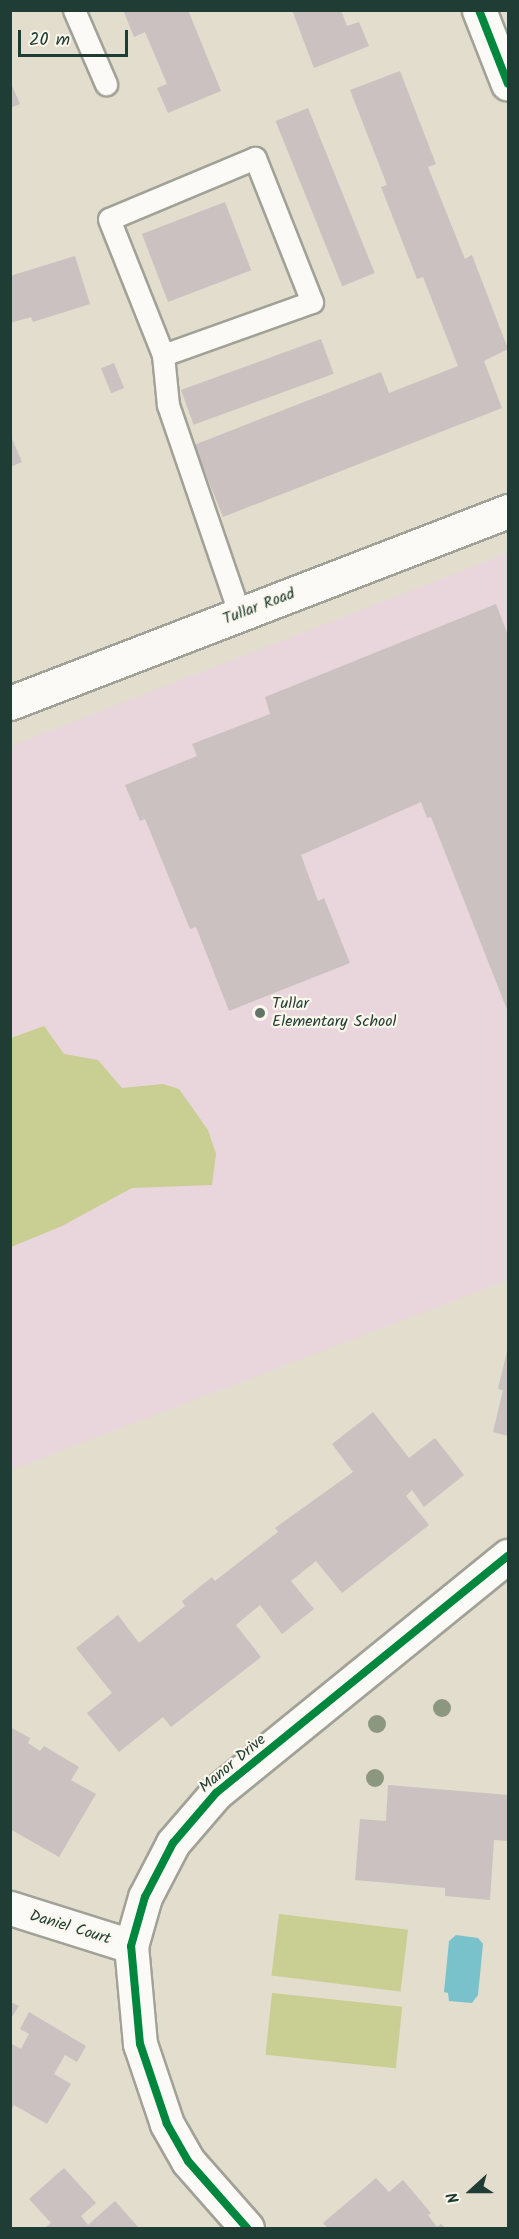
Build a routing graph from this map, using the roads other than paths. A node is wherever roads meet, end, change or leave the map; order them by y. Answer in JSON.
{"nodes":[{"id":1,"x":74,"y":10,"type":"edge"},
{"id":2,"x":479,"y":10,"type":"edge"},
{"id":3,"x":106,"y":84,"type":"dead end"},
{"id":4,"x":508,"y":84,"type":"edge"},
{"id":5,"x":163,"y":355,"type":"junction"},
{"id":6,"x":508,"y":511,"type":"edge"},
{"id":7,"x":240,"y":615,"type":"junction"},
{"id":8,"x":10,"y":703,"type":"edge"},
{"id":9,"x":508,"y":1556,"type":"edge"},
{"id":10,"x":10,"y":1908,"type":"edge"},
{"id":11,"x":131,"y":1946,"type":"junction"},
{"id":12,"x":247,"y":2229,"type":"edge"}],
"edges":[{"from":1,"to":3,"type":"lane"},
{"from":2,"to":4,"type":"street"},
{"from":5,"to":5,"type":"lane"},
{"from":5,"to":7,"type":"lane"},
{"from":6,"to":7,"type":"street","name":"Tullar Road"},
{"from":7,"to":8,"type":"street","name":"Tullar Road"},
{"from":9,"to":11,"type":"street","name":"Manor Drive"},
{"from":10,"to":11,"type":"street","name":"Daniel Court"},
{"from":11,"to":12,"type":"street","name":"Manor Drive"}]}
